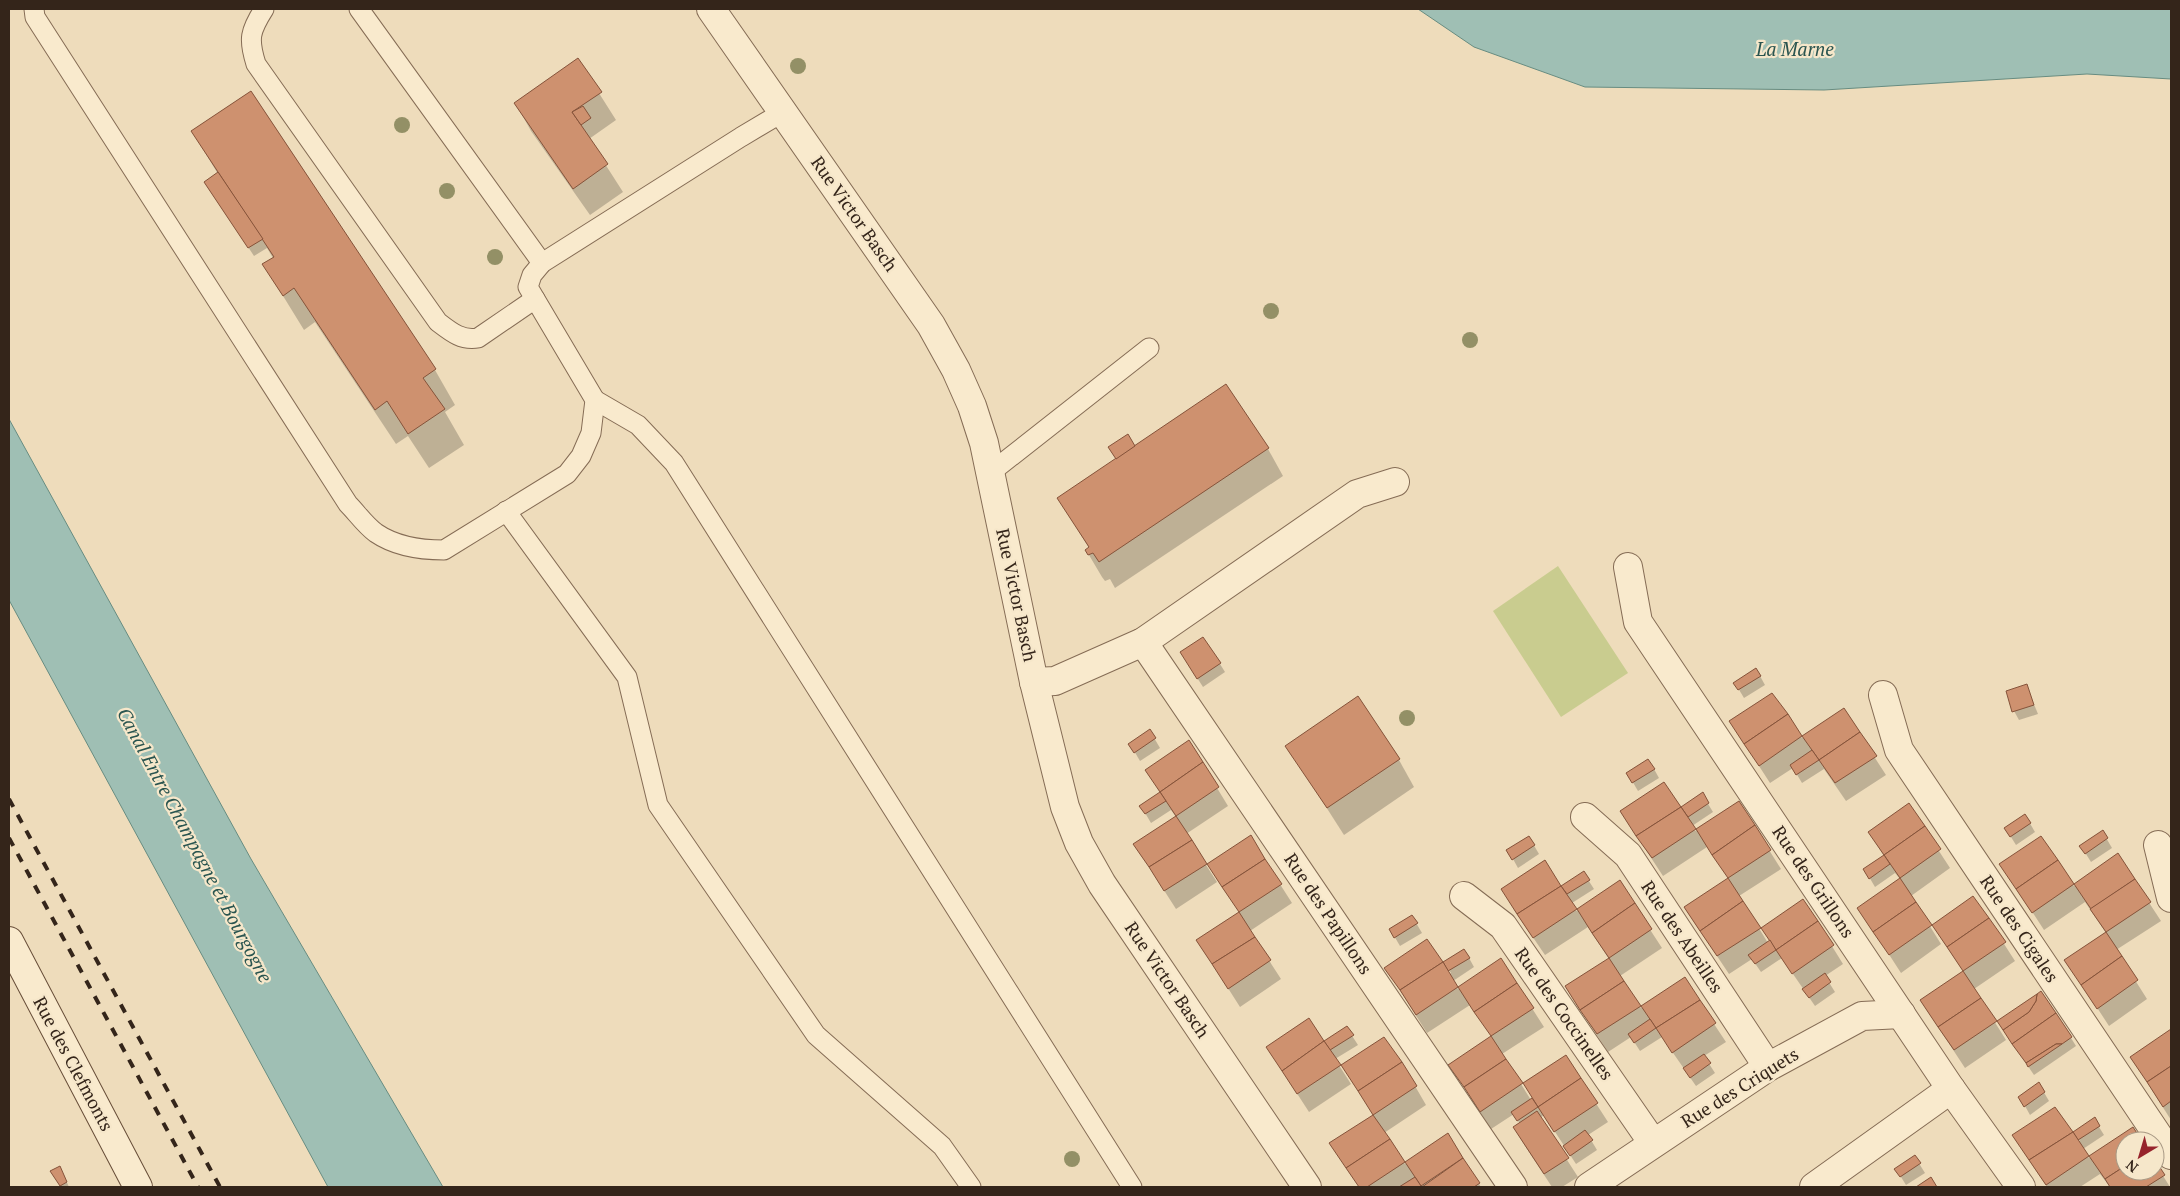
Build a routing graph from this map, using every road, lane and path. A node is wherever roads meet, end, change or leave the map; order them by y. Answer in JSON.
{"nodes":[{"id":1,"x":34,"y":9,"type":"edge"},
{"id":2,"x":264,"y":9,"type":"edge"},
{"id":3,"x":359,"y":9,"type":"edge"},
{"id":4,"x":711,"y":9,"type":"edge"},
{"id":5,"x":783,"y":112,"type":"junction"},
{"id":6,"x":542,"y":263,"type":"junction"},
{"id":7,"x":535,"y":299,"type":"junction"},
{"id":8,"x":1149,"y":348,"type":"dead end"},
{"id":9,"x":595,"y":400,"type":"junction"},
{"id":10,"x":990,"y":473,"type":"junction"},
{"id":11,"x":1395,"y":482,"type":"dead end"},
{"id":12,"x":506,"y":512,"type":"junction"},
{"id":13,"x":1628,"y":567,"type":"dead end"},
{"id":14,"x":1142,"y":642,"type":"junction"},
{"id":15,"x":1034,"y":682,"type":"junction"},
{"id":16,"x":1883,"y":695,"type":"dead end"},
{"id":17,"x":1584,"y":817,"type":"dead end"},
{"id":18,"x":2158,"y":845,"type":"dead end"},
{"id":19,"x":1464,"y":896,"type":"dead end"},
{"id":20,"x":2171,"y":898,"type":"edge"},
{"id":21,"x":9,"y":941,"type":"edge"},
{"id":22,"x":1901,"y":1014,"type":"junction"},
{"id":23,"x":1768,"y":1067,"type":"junction"},
{"id":24,"x":1951,"y":1089,"type":"junction"},
{"id":25,"x":1653,"y":1143,"type":"junction"},
{"id":26,"x":2171,"y":1155,"type":"edge"},
{"id":27,"x":1843,"y":1179,"type":"edge"},
{"id":28,"x":138,"y":1187,"type":"edge"},
{"id":29,"x":971,"y":1187,"type":"edge"},
{"id":30,"x":1132,"y":1187,"type":"edge"},
{"id":31,"x":1307,"y":1187,"type":"edge"},
{"id":32,"x":1513,"y":1187,"type":"edge"},
{"id":33,"x":1589,"y":1187,"type":"edge"},
{"id":34,"x":1814,"y":1187,"type":"edge"},
{"id":35,"x":2021,"y":1187,"type":"edge"}],
"edges":[{"from":1,"to":12,"type":"lane"},
{"from":2,"to":7,"type":"lane"},
{"from":3,"to":6,"type":"lane"},
{"from":4,"to":5,"type":"street","name":"Rue Victor Basch"},
{"from":5,"to":6,"type":"lane"},
{"from":5,"to":10,"type":"street","name":"Rue Victor Basch"},
{"from":6,"to":7,"type":"lane"},
{"from":7,"to":9,"type":"lane"},
{"from":8,"to":10,"type":"lane"},
{"from":9,"to":12,"type":"lane"},
{"from":9,"to":30,"type":"lane"},
{"from":10,"to":15,"type":"street","name":"Rue Victor Basch"},
{"from":11,"to":14,"type":"street"},
{"from":12,"to":29,"type":"lane"},
{"from":13,"to":22,"type":"street","name":"Rue des Grillons"},
{"from":14,"to":15,"type":"street"},
{"from":14,"to":32,"type":"street","name":"Rue des Papillons"},
{"from":15,"to":31,"type":"street","name":"Rue Victor Basch"},
{"from":16,"to":26,"type":"street","name":"Rue des Cigales"},
{"from":17,"to":23,"type":"street","name":"Rue des Abeilles"},
{"from":18,"to":20,"type":"street"},
{"from":19,"to":25,"type":"street","name":"Rue des Coccinelles"},
{"from":21,"to":28,"type":"street","name":"Rue des Clefmonts"},
{"from":22,"to":23,"type":"street","name":"Rue des Criquets"},
{"from":22,"to":24,"type":"street","name":"Rue des Grillons"},
{"from":23,"to":25,"type":"street","name":"Rue des Criquets"},
{"from":24,"to":27,"type":"street"},
{"from":24,"to":35,"type":"street","name":"Rue des Grillons"},
{"from":25,"to":33,"type":"street","name":"Rue des Criquets"},
{"from":27,"to":34,"type":"street"}]}
